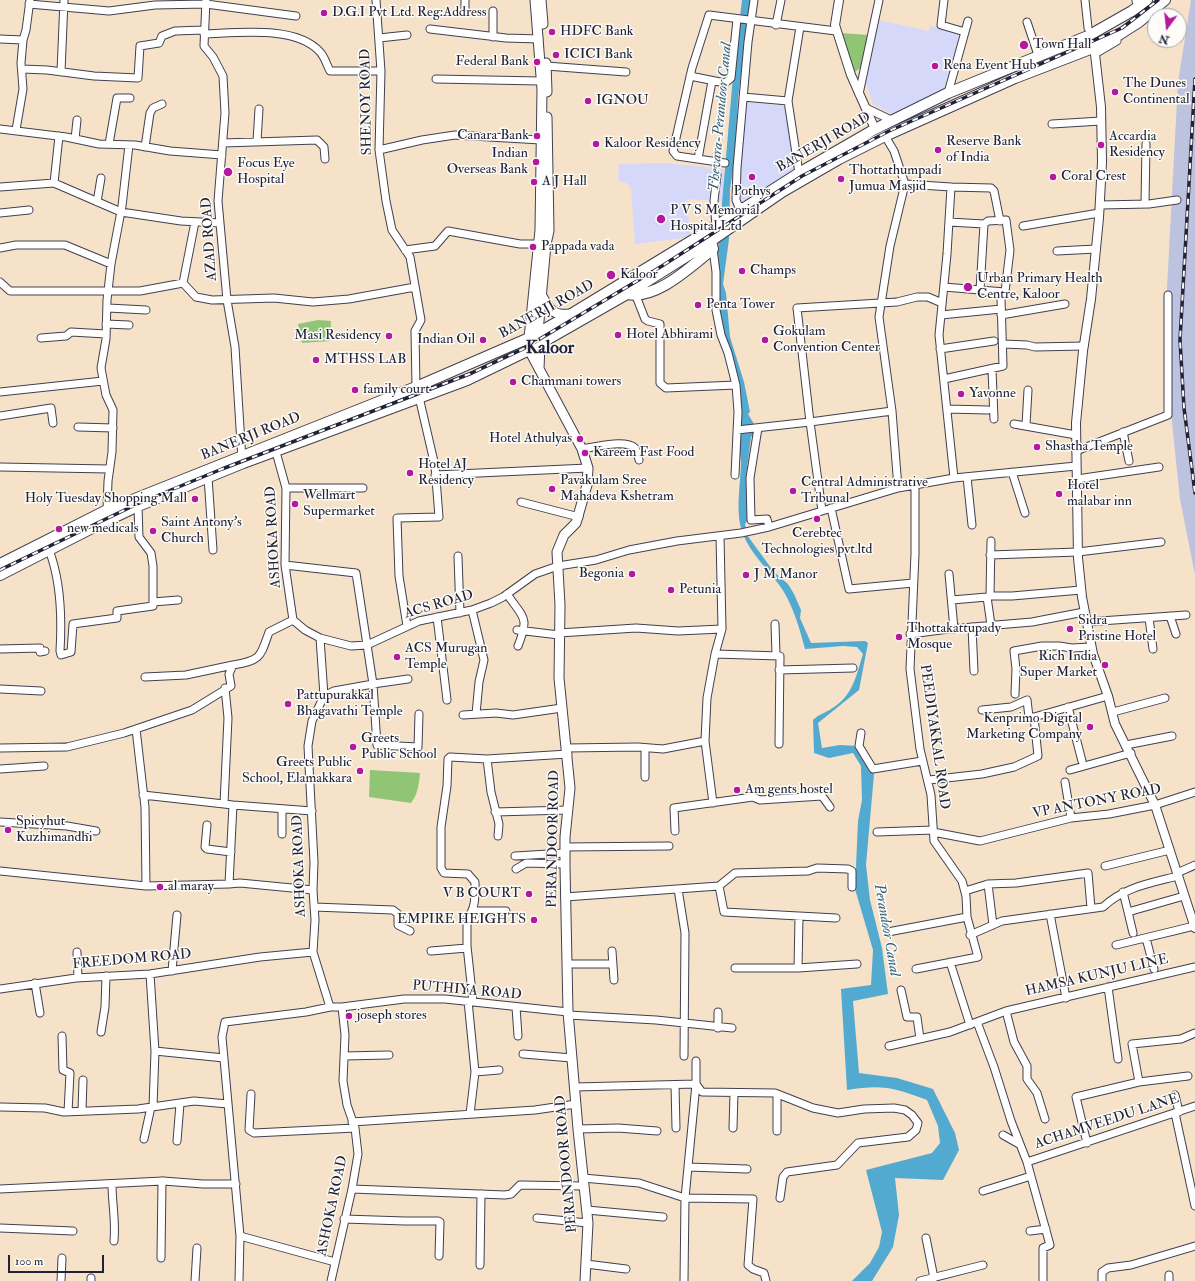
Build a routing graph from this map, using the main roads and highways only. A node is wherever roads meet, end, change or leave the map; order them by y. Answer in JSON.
{"nodes":[{"id":1,"x":535,"y":0,"type":"edge"},
{"id":2,"x":541,"y":0,"type":"edge"},
{"id":3,"x":1147,"y":0,"type":"edge"},
{"id":4,"x":1164,"y":0,"type":"edge"},
{"id":5,"x":875,"y":129,"type":"junction"},
{"id":6,"x":884,"y":136,"type":"junction"},
{"id":7,"x":733,"y":220,"type":"junction"},
{"id":8,"x":542,"y":244,"type":"junction"},
{"id":9,"x":712,"y":245,"type":"junction"},
{"id":10,"x":668,"y":255,"type":"junction"},
{"id":11,"x":674,"y":264,"type":"junction"},
{"id":12,"x":632,"y":295,"type":"junction"},
{"id":13,"x":542,"y":296,"type":"junction"},
{"id":14,"x":573,"y":313,"type":"junction"},
{"id":15,"x":538,"y":332,"type":"junction"},
{"id":16,"x":529,"y":338,"type":"junction"},
{"id":17,"x":540,"y":344,"type":"junction"},
{"id":18,"x":529,"y":350,"type":"junction"},
{"id":19,"x":488,"y":356,"type":"junction"},
{"id":20,"x":496,"y":366,"type":"junction"},
{"id":21,"x":539,"y":370,"type":"junction"},
{"id":22,"x":414,"y":394,"type":"junction"},
{"id":23,"x":242,"y":460,"type":"junction"},
{"id":24,"x":0,"y":564,"type":"edge"},
{"id":25,"x":0,"y":575,"type":"edge"},
{"id":26,"x":585,"y":1281,"type":"edge"}],
"edges":[{"from":1,"to":8,"type":"main road"},
{"from":2,"to":8,"type":"main road"},
{"from":3,"to":5,"type":"main road","name":"BANERJI ROAD"},
{"from":4,"to":6,"type":"main road","name":"BANERJI ROAD"},
{"from":5,"to":6,"type":"main road"},
{"from":5,"to":7,"type":"main road","name":"BANERJI ROAD"},
{"from":6,"to":7,"type":"main road","name":"BANERJI ROAD"},
{"from":7,"to":9,"type":"main road","name":"BANERJI ROAD"},
{"from":7,"to":10,"type":"main road","name":"BANERJI ROAD"},
{"from":8,"to":13,"type":"main road"},
{"from":8,"to":16,"type":"main road"},
{"from":9,"to":11,"type":"main road","name":"BANERJI ROAD"},
{"from":9,"to":12,"type":"main road"},
{"from":10,"to":11,"type":"main road"},
{"from":10,"to":14,"type":"main road","name":"BANERJI ROAD"},
{"from":11,"to":12,"type":"main road","name":"BANERJI ROAD"},
{"from":12,"to":17,"type":"main road","name":"BANERJI ROAD"},
{"from":13,"to":14,"type":"main road"},
{"from":13,"to":15,"type":"main road"},
{"from":14,"to":15,"type":"main road","name":"BANERJI ROAD"},
{"from":15,"to":16,"type":"main road","name":"BANERJI ROAD"},
{"from":15,"to":17,"type":"main road"},
{"from":16,"to":18,"type":"main road"},
{"from":16,"to":19,"type":"main road","name":"BANERJI ROAD"},
{"from":17,"to":18,"type":"main road","name":"BANERJI ROAD"},
{"from":17,"to":21,"type":"main road"},
{"from":18,"to":20,"type":"main road","name":"BANERJI ROAD"},
{"from":18,"to":21,"type":"main road","name":"PERANDOOR ROAD"},
{"from":19,"to":20,"type":"main road"},
{"from":19,"to":22,"type":"main road","name":"BANERJI ROAD"},
{"from":20,"to":22,"type":"main road","name":"BANERJI ROAD"},
{"from":21,"to":26,"type":"main road","name":"PERANDOOR ROAD"},
{"from":22,"to":23,"type":"main road","name":"BANERJI ROAD"},
{"from":22,"to":23,"type":"main road","name":"BANERJI ROAD"},
{"from":23,"to":24,"type":"main road","name":"BANERJI ROAD"},
{"from":23,"to":25,"type":"main road","name":"BANERJI ROAD"}]}
